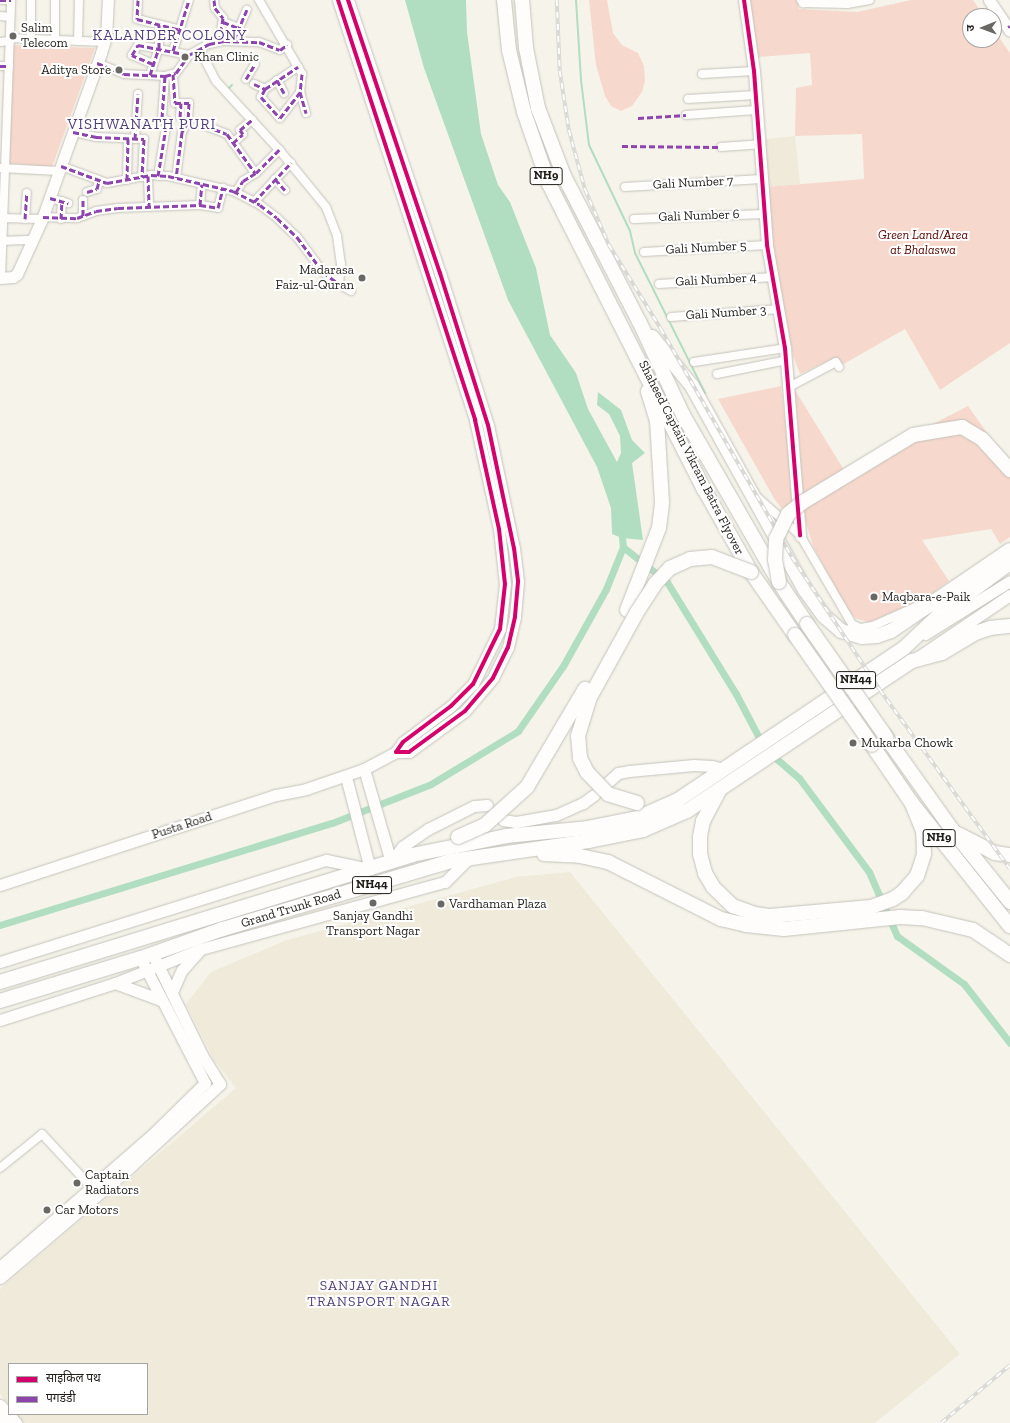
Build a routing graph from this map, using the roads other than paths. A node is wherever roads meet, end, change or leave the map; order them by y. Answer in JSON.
{"nodes":[{"id":1,"x":0,"y":0,"type":"edge"},
{"id":2,"x":10,"y":0,"type":"edge"},
{"id":3,"x":32,"y":0,"type":"edge"},
{"id":4,"x":55,"y":0,"type":"edge"},
{"id":5,"x":78,"y":0,"type":"edge"},
{"id":6,"x":108,"y":0,"type":"edge"},
{"id":7,"x":138,"y":0,"type":"edge"},
{"id":8,"x":189,"y":0,"type":"edge"},
{"id":9,"x":214,"y":0,"type":"edge"},
{"id":10,"x":259,"y":0,"type":"edge"},
{"id":11,"x":338,"y":0,"type":"edge"},
{"id":12,"x":348,"y":0,"type":"edge"},
{"id":13,"x":504,"y":0,"type":"edge"},
{"id":14,"x":522,"y":0,"type":"edge"},
{"id":15,"x":744,"y":0,"type":"edge"},
{"id":16,"x":801,"y":0,"type":"edge"},
{"id":17,"x":870,"y":0,"type":"edge"},
{"id":18,"x":989,"y":0,"type":"edge"},
{"id":19,"x":853,"y":2,"type":"edge"},
{"id":20,"x":247,"y":10,"type":"dead end"},
{"id":21,"x":0,"y":16,"type":"edge"},
{"id":22,"x":10,"y":17,"type":"junction"},
{"id":23,"x":223,"y":22,"type":"junction"},
{"id":24,"x":159,"y":25,"type":"junction"},
{"id":25,"x":239,"y":28,"type":"junction"},
{"id":26,"x":1009,"y":28,"type":"edge"},
{"id":27,"x":181,"y":30,"type":"junction"},
{"id":28,"x":31,"y":39,"type":"junction"},
{"id":29,"x":10,"y":40,"type":"junction"},
{"id":30,"x":55,"y":40,"type":"junction"},
{"id":31,"x":234,"y":40,"type":"junction"},
{"id":32,"x":78,"y":41,"type":"junction"},
{"id":33,"x":0,"y":42,"type":"edge"},
{"id":34,"x":104,"y":42,"type":"junction"},
{"id":35,"x":219,"y":42,"type":"junction"},
{"id":36,"x":287,"y":45,"type":"junction"},
{"id":37,"x":159,"y":48,"type":"junction"},
{"id":38,"x":200,"y":50,"type":"junction"},
{"id":39,"x":173,"y":51,"type":"junction"},
{"id":40,"x":189,"y":55,"type":"junction"},
{"id":41,"x":97,"y":63,"type":"junction"},
{"id":42,"x":154,"y":64,"type":"junction"},
{"id":43,"x":255,"y":64,"type":"dead end"},
{"id":44,"x":0,"y":66,"type":"edge"},
{"id":45,"x":9,"y":66,"type":"junction"},
{"id":46,"x":300,"y":70,"type":"junction"},
{"id":47,"x":754,"y":71,"type":"junction"},
{"id":48,"x":173,"y":74,"type":"junction"},
{"id":49,"x":702,"y":74,"type":"dead end"},
{"id":50,"x":150,"y":75,"type":"junction"},
{"id":51,"x":165,"y":76,"type":"junction"},
{"id":52,"x":246,"y":79,"type":"dead end"},
{"id":53,"x":277,"y":80,"type":"junction"},
{"id":54,"x":254,"y":84,"type":"dead end"},
{"id":55,"x":265,"y":89,"type":"junction"},
{"id":56,"x":4,"y":91,"type":"edge"},
{"id":57,"x":300,"y":92,"type":"junction"},
{"id":58,"x":284,"y":93,"type":"dead end"},
{"id":59,"x":138,"y":94,"type":"dead end"},
{"id":60,"x":756,"y":95,"type":"junction"},
{"id":61,"x":688,"y":99,"type":"dead end"},
{"id":62,"x":181,"y":102,"type":"junction"},
{"id":63,"x":756,"y":110,"type":"junction"},
{"id":64,"x":306,"y":113,"type":"dead end"},
{"id":65,"x":686,"y":115,"type":"dead end"},
{"id":66,"x":180,"y":117,"type":"dead end"},
{"id":67,"x":3,"y":119,"type":"edge"},
{"id":68,"x":252,"y":120,"type":"junction"},
{"id":69,"x":206,"y":126,"type":"dead end"},
{"id":70,"x":73,"y":132,"type":"junction"},
{"id":71,"x":131,"y":139,"type":"junction"},
{"id":72,"x":233,"y":144,"type":"junction"},
{"id":73,"x":760,"y":144,"type":"junction"},
{"id":74,"x":721,"y":147,"type":"dead end"},
{"id":75,"x":279,"y":150,"type":"junction"},
{"id":76,"x":291,"y":163,"type":"junction"},
{"id":77,"x":3,"y":168,"type":"edge"},
{"id":78,"x":60,"y":168,"type":"junction"},
{"id":79,"x":255,"y":173,"type":"junction"},
{"id":80,"x":145,"y":176,"type":"junction"},
{"id":81,"x":158,"y":176,"type":"junction"},
{"id":82,"x":176,"y":178,"type":"junction"},
{"id":83,"x":275,"y":179,"type":"junction"},
{"id":84,"x":762,"y":179,"type":"junction"},
{"id":85,"x":127,"y":180,"type":"junction"},
{"id":86,"x":99,"y":181,"type":"junction"},
{"id":87,"x":202,"y":184,"type":"junction"},
{"id":88,"x":625,"y":187,"type":"dead end"},
{"id":89,"x":223,"y":188,"type":"junction"},
{"id":90,"x":285,"y":190,"type":"dead end"},
{"id":91,"x":87,"y":192,"type":"dead end"},
{"id":92,"x":236,"y":192,"type":"junction"},
{"id":93,"x":27,"y":193,"type":"dead end"},
{"id":94,"x":50,"y":198,"type":"junction"},
{"id":95,"x":83,"y":200,"type":"dead end"},
{"id":96,"x":254,"y":202,"type":"junction"},
{"id":97,"x":200,"y":205,"type":"junction"},
{"id":98,"x":149,"y":206,"type":"junction"},
{"id":99,"x":764,"y":214,"type":"junction"},
{"id":100,"x":83,"y":216,"type":"junction"},
{"id":101,"x":2,"y":218,"type":"edge"},
{"id":102,"x":42,"y":218,"type":"junction"},
{"id":103,"x":25,"y":219,"type":"junction"},
{"id":104,"x":61,"y":219,"type":"junction"},
{"id":105,"x":634,"y":219,"type":"dead end"},
{"id":106,"x":33,"y":240,"type":"junction"},
{"id":107,"x":1,"y":241,"type":"edge"},
{"id":108,"x":767,"y":245,"type":"junction"},
{"id":109,"x":644,"y":252,"type":"dead end"},
{"id":110,"x":774,"y":277,"type":"junction"},
{"id":111,"x":0,"y":278,"type":"edge"},
{"id":112,"x":339,"y":284,"type":"junction"},
{"id":113,"x":660,"y":284,"type":"dead end"},
{"id":114,"x":351,"y":291,"type":"dead end"},
{"id":115,"x":780,"y":309,"type":"junction"},
{"id":116,"x":671,"y":317,"type":"dead end"},
{"id":117,"x":639,"y":321,"type":"junction"},
{"id":118,"x":630,"y":338,"type":"junction"},
{"id":119,"x":785,"y":348,"type":"junction"},
{"id":120,"x":786,"y":360,"type":"junction"},
{"id":121,"x":694,"y":362,"type":"dead end"},
{"id":122,"x":839,"y":367,"type":"dead end"},
{"id":123,"x":717,"y":374,"type":"dead end"},
{"id":124,"x":789,"y":387,"type":"junction"},
{"id":125,"x":1010,"y":470,"type":"edge"},
{"id":126,"x":749,"y":490,"type":"junction"},
{"id":127,"x":800,"y":535,"type":"junction"},
{"id":128,"x":1010,"y":550,"type":"edge"},
{"id":129,"x":1010,"y":563,"type":"edge"},
{"id":130,"x":751,"y":572,"type":"junction"},
{"id":131,"x":1010,"y":580,"type":"edge"},
{"id":132,"x":779,"y":582,"type":"junction"},
{"id":133,"x":948,"y":592,"type":"junction"},
{"id":134,"x":1010,"y":595,"type":"edge"},
{"id":135,"x":1010,"y":626,"type":"edge"},
{"id":136,"x":904,"y":648,"type":"junction"},
{"id":137,"x":912,"y":661,"type":"junction"},
{"id":138,"x":396,"y":752,"type":"junction"},
{"id":139,"x":364,"y":769,"type":"junction"},
{"id":140,"x":732,"y":769,"type":"junction"},
{"id":141,"x":346,"y":777,"type":"junction"},
{"id":142,"x":608,"y":782,"type":"dead end"},
{"id":143,"x":720,"y":788,"type":"junction"},
{"id":144,"x":594,"y":794,"type":"dead end"},
{"id":145,"x":911,"y":802,"type":"junction"},
{"id":146,"x":669,"y":804,"type":"junction"},
{"id":147,"x":487,"y":805,"type":"dead end"},
{"id":148,"x":503,"y":820,"type":"dead end"},
{"id":149,"x":953,"y":831,"type":"junction"},
{"id":150,"x":425,"y":852,"type":"junction"},
{"id":151,"x":507,"y":853,"type":"junction"},
{"id":152,"x":1010,"y":856,"type":"edge"},
{"id":153,"x":468,"y":859,"type":"junction"},
{"id":154,"x":392,"y":862,"type":"junction"},
{"id":155,"x":370,"y":868,"type":"junction"},
{"id":156,"x":0,"y":885,"type":"edge"},
{"id":157,"x":1010,"y":902,"type":"edge"},
{"id":158,"x":826,"y":918,"type":"junction"},
{"id":159,"x":1010,"y":926,"type":"edge"},
{"id":160,"x":201,"y":949,"type":"junction"},
{"id":161,"x":1010,"y":955,"type":"edge"},
{"id":162,"x":150,"y":961,"type":"junction"},
{"id":163,"x":0,"y":962,"type":"edge"},
{"id":164,"x":0,"y":982,"type":"edge"},
{"id":165,"x":115,"y":983,"type":"junction"},
{"id":166,"x":172,"y":992,"type":"junction"},
{"id":167,"x":0,"y":1000,"type":"edge"},
{"id":168,"x":161,"y":1000,"type":"junction"},
{"id":169,"x":0,"y":1020,"type":"edge"},
{"id":170,"x":213,"y":1084,"type":"junction"},
{"id":171,"x":0,"y":1168,"type":"edge"},
{"id":172,"x":95,"y":1191,"type":"junction"},
{"id":173,"x":0,"y":1267,"type":"edge"},
{"id":174,"x":0,"y":1278,"type":"edge"},
{"id":175,"x":0,"y":1405,"type":"edge"},
{"id":176,"x":8,"y":1414,"type":"edge"},
{"id":177,"x":9,"y":1415,"type":"edge"},
{"id":178,"x":0,"y":1418,"type":"edge"},
{"id":179,"x":5,"y":1423,"type":"edge"},
{"id":180,"x":16,"y":1423,"type":"edge"}],
"edges":[{"from":1,"to":2,"type":"street"},
{"from":2,"to":22,"type":"street"},
{"from":3,"to":28,"type":"street"},
{"from":4,"to":30,"type":"street"},
{"from":5,"to":32,"type":"street"},
{"from":6,"to":34,"type":"main road"},
{"from":7,"to":24,"type":"street"},
{"from":8,"to":27,"type":"street"},
{"from":9,"to":23,"type":"street"},
{"from":10,"to":36,"type":"street"},
{"from":11,"to":138,"type":"main road"},
{"from":12,"to":138,"type":"main road"},
{"from":13,"to":118,"type":"highway","number":"NH9"},
{"from":14,"to":117,"type":"highway","number":"NH9"},
{"from":15,"to":47,"type":"main road"},
{"from":16,"to":19,"type":"street"},
{"from":17,"to":19,"type":"street"},
{"from":18,"to":26,"type":"main road"},
{"from":20,"to":25,"type":"street"},
{"from":21,"to":22,"type":"street"},
{"from":22,"to":29,"type":"street"},
{"from":23,"to":25,"type":"street"},
{"from":23,"to":35,"type":"street"},
{"from":24,"to":27,"type":"street"},
{"from":24,"to":37,"type":"street"},
{"from":25,"to":31,"type":"street"},
{"from":27,"to":39,"type":"street"},
{"from":28,"to":29,"type":"street"},
{"from":28,"to":30,"type":"street"},
{"from":29,"to":33,"type":"street"},
{"from":29,"to":45,"type":"street"},
{"from":30,"to":32,"type":"street"},
{"from":31,"to":35,"type":"street"},
{"from":31,"to":36,"type":"street"},
{"from":32,"to":34,"type":"street"},
{"from":34,"to":41,"type":"main road"},
{"from":35,"to":38,"type":"street"},
{"from":36,"to":46,"type":"street"},
{"from":37,"to":39,"type":"street"},
{"from":37,"to":42,"type":"street"},
{"from":37,"to":42,"type":"street"},
{"from":38,"to":40,"type":"street"},
{"from":38,"to":68,"type":"street"},
{"from":39,"to":40,"type":"street"},
{"from":40,"to":48,"type":"street"},
{"from":41,"to":50,"type":"street"},
{"from":41,"to":70,"type":"main road"},
{"from":42,"to":50,"type":"street"},
{"from":43,"to":52,"type":"street"},
{"from":44,"to":45,"type":"street"},
{"from":45,"to":56,"type":"street"},
{"from":46,"to":53,"type":"street"},
{"from":46,"to":57,"type":"street"},
{"from":47,"to":49,"type":"street"},
{"from":47,"to":60,"type":"main road"},
{"from":48,"to":51,"type":"street"},
{"from":48,"to":62,"type":"street"},
{"from":50,"to":51,"type":"street"},
{"from":51,"to":81,"type":"street"},
{"from":53,"to":55,"type":"street"},
{"from":53,"to":58,"type":"street"},
{"from":54,"to":55,"type":"street"},
{"from":55,"to":57,"type":"street"},
{"from":56,"to":67,"type":"street"},
{"from":57,"to":64,"type":"street"},
{"from":59,"to":71,"type":"street"},
{"from":60,"to":61,"type":"street"},
{"from":60,"to":63,"type":"main road"},
{"from":62,"to":66,"type":"street"},
{"from":62,"to":82,"type":"street"},
{"from":63,"to":65,"type":"street"},
{"from":63,"to":73,"type":"main road"},
{"from":67,"to":77,"type":"street"},
{"from":68,"to":72,"type":"street"},
{"from":68,"to":75,"type":"street"},
{"from":69,"to":72,"type":"street"},
{"from":70,"to":71,"type":"street"},
{"from":70,"to":78,"type":"main road"},
{"from":71,"to":80,"type":"street"},
{"from":71,"to":85,"type":"street"},
{"from":72,"to":79,"type":"street"},
{"from":73,"to":74,"type":"street"},
{"from":73,"to":84,"type":"main road"},
{"from":75,"to":76,"type":"street"},
{"from":75,"to":79,"type":"street"},
{"from":76,"to":83,"type":"street"},
{"from":76,"to":112,"type":"street"},
{"from":77,"to":78,"type":"street"},
{"from":77,"to":101,"type":"street"},
{"from":78,"to":86,"type":"street"},
{"from":78,"to":94,"type":"main road"},
{"from":79,"to":92,"type":"street"},
{"from":80,"to":81,"type":"street"},
{"from":80,"to":85,"type":"street"},
{"from":80,"to":98,"type":"street"},
{"from":81,"to":82,"type":"street"},
{"from":82,"to":87,"type":"street"},
{"from":83,"to":90,"type":"street"},
{"from":83,"to":96,"type":"street"},
{"from":84,"to":88,"type":"street","name":"Gali Number 7"},
{"from":84,"to":99,"type":"main road"},
{"from":85,"to":86,"type":"street"},
{"from":86,"to":91,"type":"street"},
{"from":87,"to":89,"type":"street"},
{"from":87,"to":97,"type":"street"},
{"from":89,"to":92,"type":"street"},
{"from":89,"to":97,"type":"street"},
{"from":92,"to":96,"type":"street"},
{"from":93,"to":103,"type":"street"},
{"from":94,"to":102,"type":"main road"},
{"from":94,"to":104,"type":"street"},
{"from":95,"to":100,"type":"street"},
{"from":96,"to":112,"type":"street"},
{"from":97,"to":98,"type":"street"},
{"from":98,"to":100,"type":"street"},
{"from":99,"to":105,"type":"street","name":"Gali Number 6"},
{"from":99,"to":108,"type":"main road"},
{"from":100,"to":104,"type":"street"},
{"from":101,"to":103,"type":"street"},
{"from":101,"to":107,"type":"street"},
{"from":102,"to":103,"type":"street"},
{"from":102,"to":104,"type":"street"},
{"from":102,"to":106,"type":"main road"},
{"from":106,"to":107,"type":"street"},
{"from":106,"to":111,"type":"main road"},
{"from":107,"to":111,"type":"street"},
{"from":108,"to":109,"type":"street","name":"Gali Number 5"},
{"from":108,"to":110,"type":"main road"},
{"from":110,"to":113,"type":"street","name":"Gali Number 4"},
{"from":110,"to":115,"type":"main road"},
{"from":112,"to":114,"type":"street"},
{"from":115,"to":116,"type":"street","name":"Gali Number 3"},
{"from":115,"to":119,"type":"main road"},
{"from":117,"to":126,"type":"highway"},
{"from":117,"to":132,"type":"highway","name":"Shaheed Captain Vikram Batra Flyover"},
{"from":118,"to":130,"type":"highway","name":"Shaheed Captain Vikram Batra Flyover"},
{"from":118,"to":150,"type":"highway","bridge":true},
{"from":119,"to":120,"type":"main road"},
{"from":119,"to":121,"type":"street"},
{"from":120,"to":123,"type":"street"},
{"from":120,"to":124,"type":"main road"},
{"from":122,"to":124,"type":"street"},
{"from":124,"to":127,"type":"main road"},
{"from":125,"to":132,"type":"highway","bridge":true},
{"from":126,"to":127,"type":"street"},
{"from":126,"to":133,"type":"highway"},
{"from":127,"to":133,"type":"street"},
{"from":128,"to":133,"type":"highway"},
{"from":129,"to":136,"type":"highway"},
{"from":130,"to":145,"type":"highway","name":"Shaheed Captain Vikram Batra Flyover","number":"NH9","bridge":true},
{"from":130,"to":146,"type":"highway","bridge":true},
{"from":131,"to":136,"type":"main road"},
{"from":132,"to":149,"type":"highway","name":"Shaheed Captain Vikram Batra Flyover","number":"NH9","bridge":true},
{"from":134,"to":137,"type":"main road"},
{"from":135,"to":137,"type":"highway"},
{"from":136,"to":140,"type":"highway","number":"NH44"},
{"from":137,"to":140,"type":"highway","number":"NH44"},
{"from":138,"to":139,"type":"main road","name":"Pusta Road"},
{"from":139,"to":141,"type":"main road","name":"Pusta Road"},
{"from":139,"to":154,"type":"main road"},
{"from":140,"to":142,"type":"main road"},
{"from":140,"to":143,"type":"highway","name":"Grand Trunk Road","number":"NH44"},
{"from":140,"to":146,"type":"highway","name":"Grand Trunk Road","number":"NH44"},
{"from":141,"to":155,"type":"main road"},
{"from":141,"to":156,"type":"main road","name":"Pusta Road"},
{"from":143,"to":151,"type":"highway","name":"Grand Trunk Road","number":"NH44"},
{"from":143,"to":158,"type":"highway"},
{"from":144,"to":148,"type":"main road"},
{"from":145,"to":158,"type":"highway"},
{"from":145,"to":159,"type":"highway","name":"Shaheed Captain Vikram Batra Flyover","number":"NH9"},
{"from":146,"to":150,"type":"highway","name":"Grand Trunk Road","number":"NH44"},
{"from":147,"to":154,"type":"main road"},
{"from":149,"to":152,"type":"highway"},
{"from":149,"to":157,"type":"highway","name":"Shaheed Captain Vikram Batra Flyover"},
{"from":150,"to":154,"type":"highway","name":"Grand Trunk Road","number":"NH44"},
{"from":151,"to":153,"type":"highway","name":"Grand Trunk Road","number":"NH44"},
{"from":151,"to":158,"type":"highway"},
{"from":153,"to":160,"type":"main road"},
{"from":153,"to":162,"type":"highway","name":"Grand Trunk Road","number":"NH44"},
{"from":154,"to":155,"type":"highway","name":"Grand Trunk Road","number":"NH44"},
{"from":155,"to":163,"type":"main road"},
{"from":155,"to":164,"type":"highway","name":"Grand Trunk Road","number":"NH44"},
{"from":158,"to":161,"type":"highway"},
{"from":160,"to":162,"type":"main road"},
{"from":160,"to":166,"type":"main road"},
{"from":162,"to":165,"type":"main road"},
{"from":162,"to":166,"type":"main road"},
{"from":162,"to":167,"type":"highway","name":"Grand Trunk Road","number":"NH44"},
{"from":162,"to":168,"type":"main road"},
{"from":165,"to":168,"type":"main road"},
{"from":165,"to":169,"type":"main road"},
{"from":166,"to":170,"type":"main road"},
{"from":168,"to":170,"type":"main road"},
{"from":170,"to":172,"type":"main road"},
{"from":171,"to":172,"type":"street"},
{"from":172,"to":173,"type":"main road"},
{"from":172,"to":174,"type":"main road"},
{"from":175,"to":176,"type":"main road"},
{"from":177,"to":180,"type":"main road"},
{"from":178,"to":179,"type":"main road"}]}
